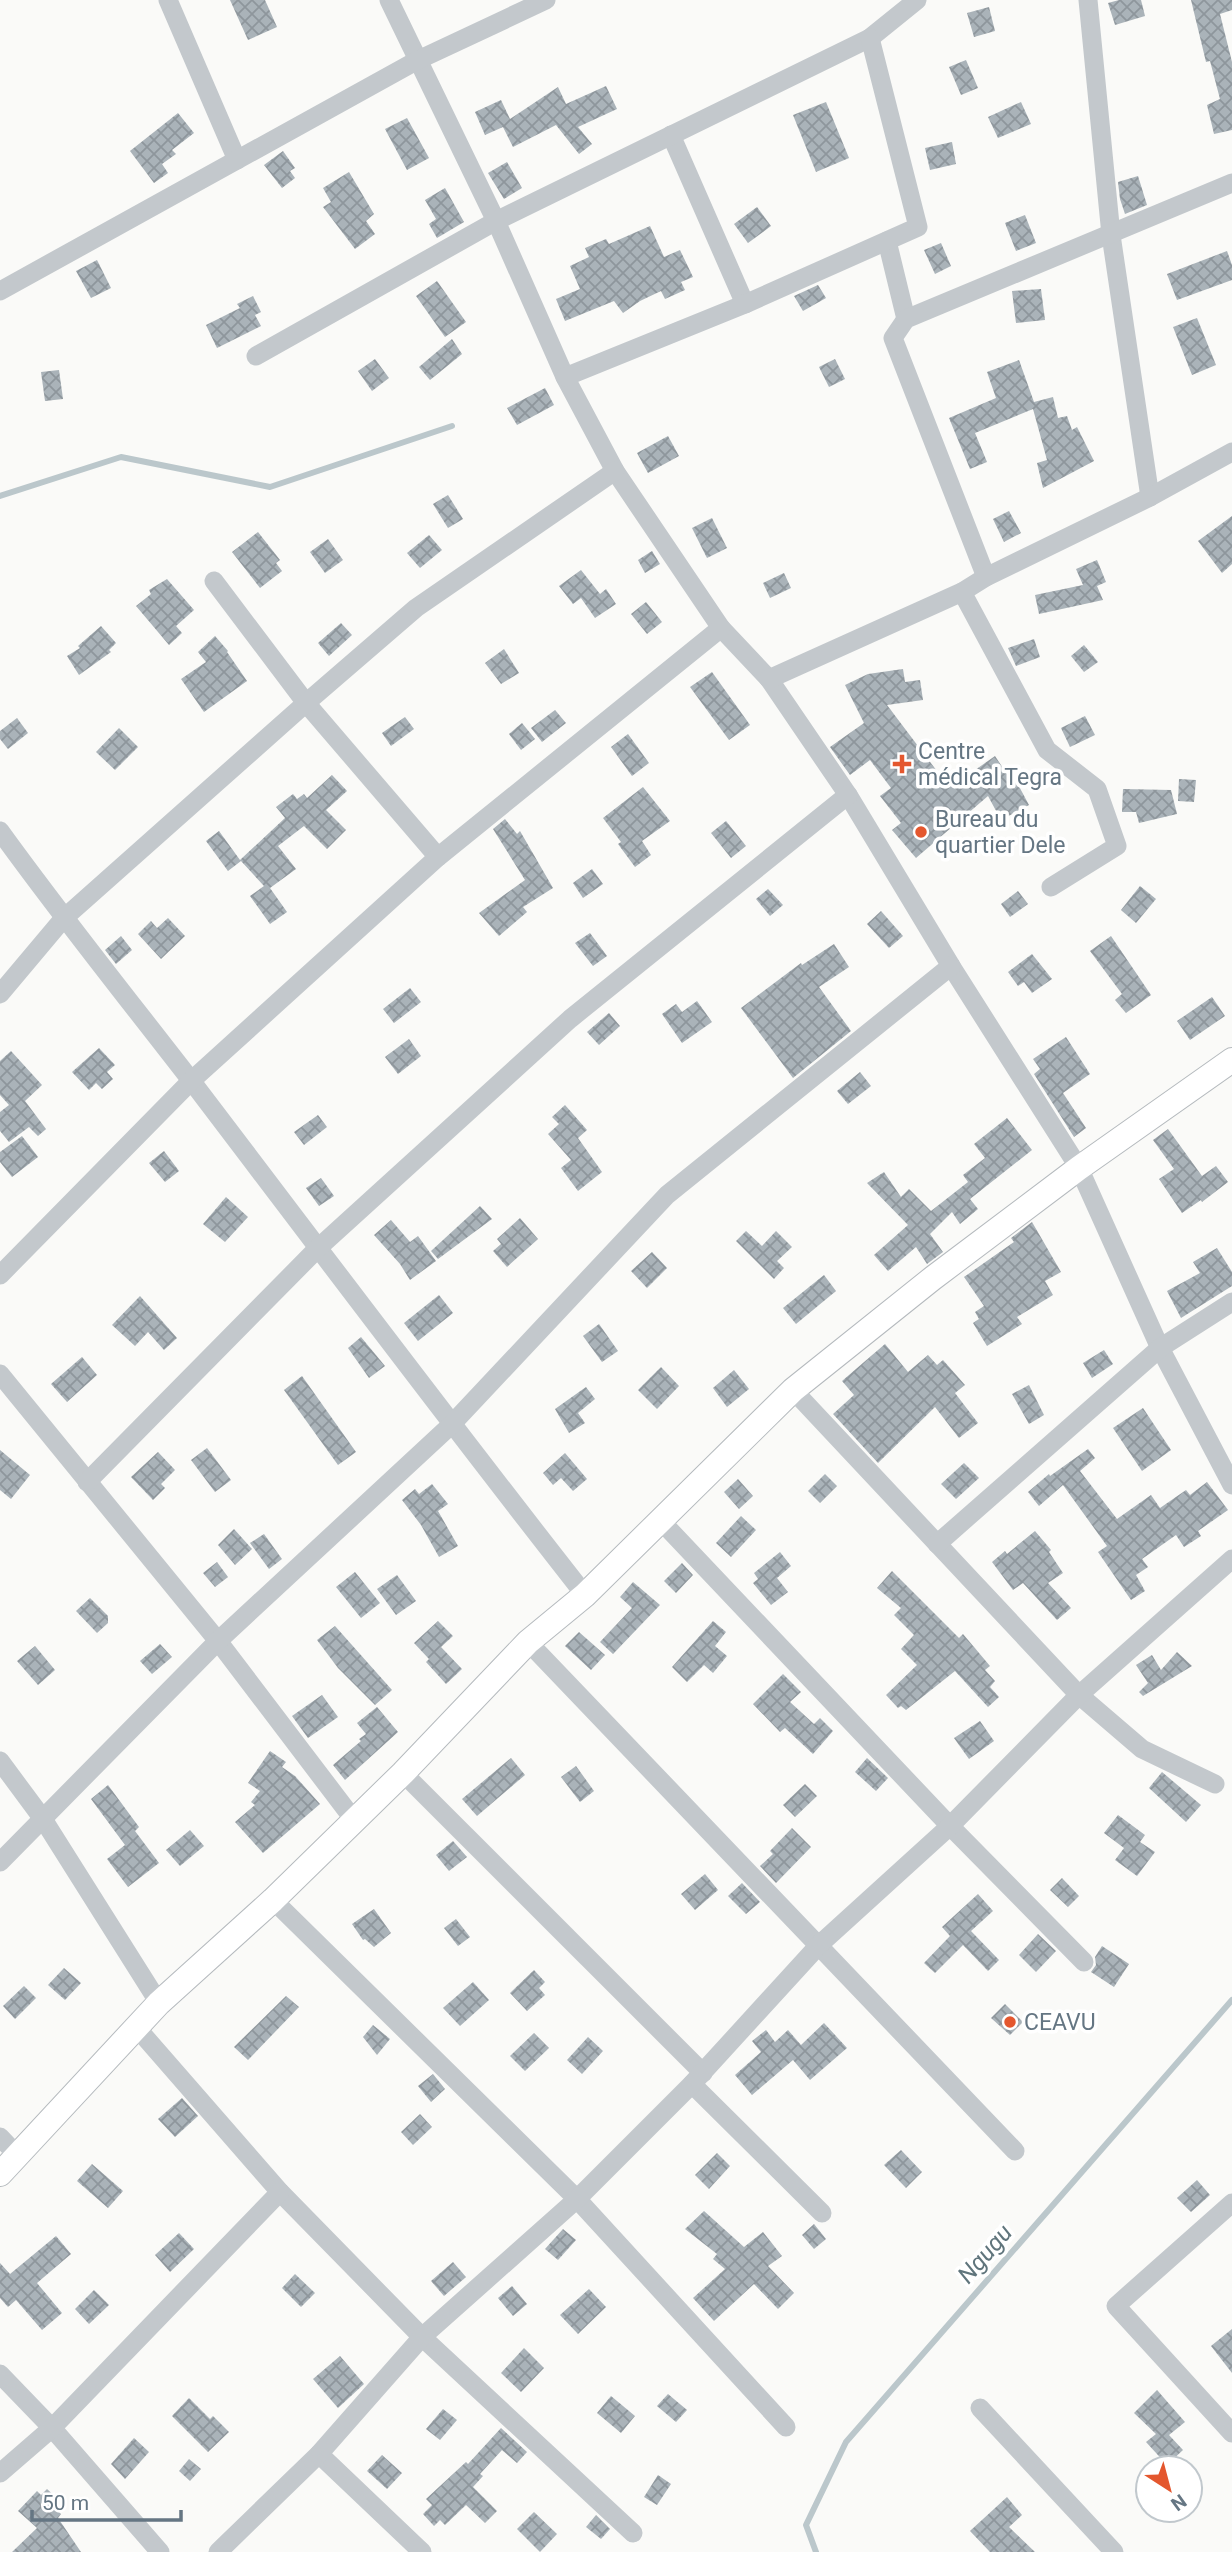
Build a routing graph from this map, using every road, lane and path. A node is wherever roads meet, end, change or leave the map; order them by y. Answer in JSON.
{"nodes":[{"id":1,"x":168,"y":0,"type":"edge"},
{"id":2,"x":389,"y":0,"type":"edge"},
{"id":3,"x":546,"y":0,"type":"edge"},
{"id":4,"x":917,"y":0,"type":"edge"},
{"id":5,"x":1088,"y":0,"type":"edge"},
{"id":6,"x":870,"y":38,"type":"junction"},
{"id":7,"x":416,"y":61,"type":"junction"},
{"id":8,"x":671,"y":135,"type":"junction"},
{"id":9,"x":237,"y":160,"type":"junction"},
{"id":10,"x":1232,"y":183,"type":"edge"},
{"id":11,"x":496,"y":221,"type":"junction"},
{"id":12,"x":1111,"y":235,"type":"junction"},
{"id":13,"x":887,"y":241,"type":"junction"},
{"id":14,"x":0,"y":291,"type":"edge"},
{"id":15,"x":745,"y":304,"type":"junction"},
{"id":16,"x":905,"y":318,"type":"junction"},
{"id":17,"x":256,"y":356,"type":"dead end"},
{"id":18,"x":565,"y":377,"type":"junction"},
{"id":19,"x":1232,"y":452,"type":"edge"},
{"id":20,"x":615,"y":471,"type":"junction"},
{"id":21,"x":1150,"y":497,"type":"junction"},
{"id":22,"x":986,"y":577,"type":"junction"},
{"id":23,"x":214,"y":582,"type":"dead end"},
{"id":24,"x":962,"y":592,"type":"junction"},
{"id":25,"x":721,"y":628,"type":"junction"},
{"id":26,"x":769,"y":679,"type":"junction"},
{"id":27,"x":306,"y":703,"type":"junction"},
{"id":28,"x":848,"y":795,"type":"junction"},
{"id":29,"x":0,"y":831,"type":"edge"},
{"id":30,"x":438,"y":857,"type":"junction"},
{"id":31,"x":1051,"y":887,"type":"dead end"},
{"id":32,"x":64,"y":919,"type":"junction"},
{"id":33,"x":951,"y":966,"type":"junction"},
{"id":34,"x":0,"y":995,"type":"edge"},
{"id":35,"x":1232,"y":1060,"type":"edge"},
{"id":36,"x":191,"y":1081,"type":"junction"},
{"id":37,"x":1079,"y":1168,"type":"junction"},
{"id":38,"x":317,"y":1249,"type":"junction"},
{"id":39,"x":0,"y":1275,"type":"edge"},
{"id":40,"x":1232,"y":1302,"type":"edge"},
{"id":41,"x":1160,"y":1348,"type":"junction"},
{"id":42,"x":0,"y":1374,"type":"edge"},
{"id":43,"x":793,"y":1390,"type":"junction"},
{"id":44,"x":451,"y":1425,"type":"junction"},
{"id":45,"x":87,"y":1482,"type":"junction"},
{"id":46,"x":1232,"y":1485,"type":"edge"},
{"id":47,"x":661,"y":1521,"type":"junction"},
{"id":48,"x":937,"y":1544,"type":"junction"},
{"id":49,"x":1232,"y":1559,"type":"edge"},
{"id":50,"x":585,"y":1595,"type":"junction"},
{"id":51,"x":218,"y":1641,"type":"junction"},
{"id":52,"x":528,"y":1642,"type":"junction"},
{"id":53,"x":1079,"y":1695,"type":"junction"},
{"id":54,"x":0,"y":1761,"type":"edge"},
{"id":55,"x":403,"y":1773,"type":"junction"},
{"id":56,"x":1215,"y":1784,"type":"dead end"},
{"id":57,"x":43,"y":1819,"type":"junction"},
{"id":58,"x":354,"y":1820,"type":"junction"},
{"id":59,"x":950,"y":1826,"type":"junction"},
{"id":60,"x":0,"y":1862,"type":"edge"},
{"id":61,"x":273,"y":1900,"type":"junction"},
{"id":62,"x":819,"y":1945,"type":"junction"},
{"id":63,"x":1084,"y":1962,"type":"dead end"},
{"id":64,"x":159,"y":2003,"type":"junction"},
{"id":65,"x":137,"y":2028,"type":"junction"},
{"id":66,"x":697,"y":2078,"type":"junction"},
{"id":67,"x":0,"y":2137,"type":"edge"},
{"id":68,"x":1015,"y":2151,"type":"dead end"},
{"id":69,"x":18,"y":2156,"type":"junction"},
{"id":70,"x":0,"y":2174,"type":"edge"},
{"id":71,"x":280,"y":2192,"type":"junction"},
{"id":72,"x":577,"y":2199,"type":"junction"},
{"id":73,"x":1232,"y":2203,"type":"edge"},
{"id":74,"x":822,"y":2213,"type":"dead end"},
{"id":75,"x":422,"y":2337,"type":"junction"},
{"id":76,"x":0,"y":2374,"type":"edge"},
{"id":77,"x":980,"y":2409,"type":"dead end"},
{"id":78,"x":786,"y":2427,"type":"dead end"},
{"id":79,"x":52,"y":2428,"type":"junction"},
{"id":80,"x":1230,"y":2428,"type":"edge"},
{"id":81,"x":319,"y":2454,"type":"junction"},
{"id":82,"x":0,"y":2473,"type":"edge"},
{"id":83,"x":633,"y":2533,"type":"dead end"},
{"id":84,"x":160,"y":2552,"type":"edge"},
{"id":85,"x":218,"y":2552,"type":"edge"},
{"id":86,"x":422,"y":2552,"type":"edge"},
{"id":87,"x":1114,"y":2552,"type":"edge"}],
"edges":[{"from":1,"to":9,"type":"street"},
{"from":2,"to":7,"type":"street"},
{"from":3,"to":7,"type":"street"},
{"from":4,"to":6,"type":"street"},
{"from":5,"to":12,"type":"street"},
{"from":6,"to":8,"type":"street"},
{"from":6,"to":13,"type":"street"},
{"from":7,"to":9,"type":"street"},
{"from":7,"to":11,"type":"street"},
{"from":8,"to":11,"type":"street"},
{"from":8,"to":15,"type":"street"},
{"from":9,"to":14,"type":"street"},
{"from":10,"to":12,"type":"street"},
{"from":11,"to":17,"type":"street"},
{"from":11,"to":18,"type":"street"},
{"from":12,"to":16,"type":"street"},
{"from":12,"to":21,"type":"street"},
{"from":13,"to":15,"type":"street"},
{"from":13,"to":16,"type":"street"},
{"from":15,"to":18,"type":"street"},
{"from":16,"to":22,"type":"street"},
{"from":18,"to":20,"type":"street"},
{"from":19,"to":21,"type":"street"},
{"from":20,"to":25,"type":"street"},
{"from":20,"to":27,"type":"street"},
{"from":21,"to":22,"type":"street"},
{"from":22,"to":24,"type":"street"},
{"from":23,"to":27,"type":"street"},
{"from":24,"to":26,"type":"street"},
{"from":24,"to":31,"type":"street"},
{"from":25,"to":26,"type":"street"},
{"from":25,"to":30,"type":"street"},
{"from":26,"to":28,"type":"street"},
{"from":27,"to":30,"type":"street"},
{"from":27,"to":32,"type":"street"},
{"from":28,"to":33,"type":"street"},
{"from":28,"to":38,"type":"street"},
{"from":29,"to":32,"type":"street"},
{"from":30,"to":36,"type":"street"},
{"from":32,"to":34,"type":"street"},
{"from":32,"to":36,"type":"street"},
{"from":33,"to":37,"type":"street"},
{"from":33,"to":44,"type":"street"},
{"from":35,"to":37,"type":"main road"},
{"from":36,"to":38,"type":"street"},
{"from":36,"to":39,"type":"street"},
{"from":37,"to":41,"type":"street"},
{"from":37,"to":43,"type":"main road"},
{"from":38,"to":44,"type":"street"},
{"from":38,"to":45,"type":"street"},
{"from":40,"to":41,"type":"street"},
{"from":41,"to":46,"type":"street"},
{"from":41,"to":48,"type":"street"},
{"from":42,"to":45,"type":"street"},
{"from":43,"to":47,"type":"main road"},
{"from":43,"to":48,"type":"street"},
{"from":44,"to":50,"type":"street"},
{"from":44,"to":51,"type":"street"},
{"from":45,"to":51,"type":"street"},
{"from":47,"to":50,"type":"main road"},
{"from":47,"to":59,"type":"street"},
{"from":48,"to":53,"type":"street"},
{"from":49,"to":53,"type":"street"},
{"from":50,"to":52,"type":"main road"},
{"from":51,"to":57,"type":"street"},
{"from":51,"to":58,"type":"street"},
{"from":52,"to":55,"type":"main road"},
{"from":52,"to":62,"type":"street"},
{"from":53,"to":56,"type":"street"},
{"from":53,"to":59,"type":"street"},
{"from":54,"to":57,"type":"street"},
{"from":55,"to":58,"type":"main road"},
{"from":55,"to":66,"type":"street"},
{"from":57,"to":60,"type":"street"},
{"from":57,"to":64,"type":"street"},
{"from":58,"to":61,"type":"main road"},
{"from":59,"to":62,"type":"street"},
{"from":59,"to":63,"type":"street"},
{"from":61,"to":64,"type":"main road"},
{"from":61,"to":72,"type":"street"},
{"from":62,"to":66,"type":"street"},
{"from":62,"to":68,"type":"street"},
{"from":64,"to":65,"type":"main road"},
{"from":65,"to":69,"type":"main road"},
{"from":65,"to":71,"type":"street"},
{"from":66,"to":72,"type":"street"},
{"from":66,"to":74,"type":"street"},
{"from":67,"to":69,"type":"street"},
{"from":69,"to":70,"type":"main road"},
{"from":71,"to":75,"type":"street"},
{"from":71,"to":79,"type":"street"},
{"from":72,"to":75,"type":"street"},
{"from":72,"to":78,"type":"street"},
{"from":73,"to":80,"type":"street"},
{"from":75,"to":81,"type":"street"},
{"from":75,"to":83,"type":"street"},
{"from":76,"to":79,"type":"street"},
{"from":77,"to":87,"type":"street"},
{"from":79,"to":82,"type":"street"},
{"from":79,"to":84,"type":"street"},
{"from":81,"to":85,"type":"street"},
{"from":81,"to":86,"type":"street"}]}
